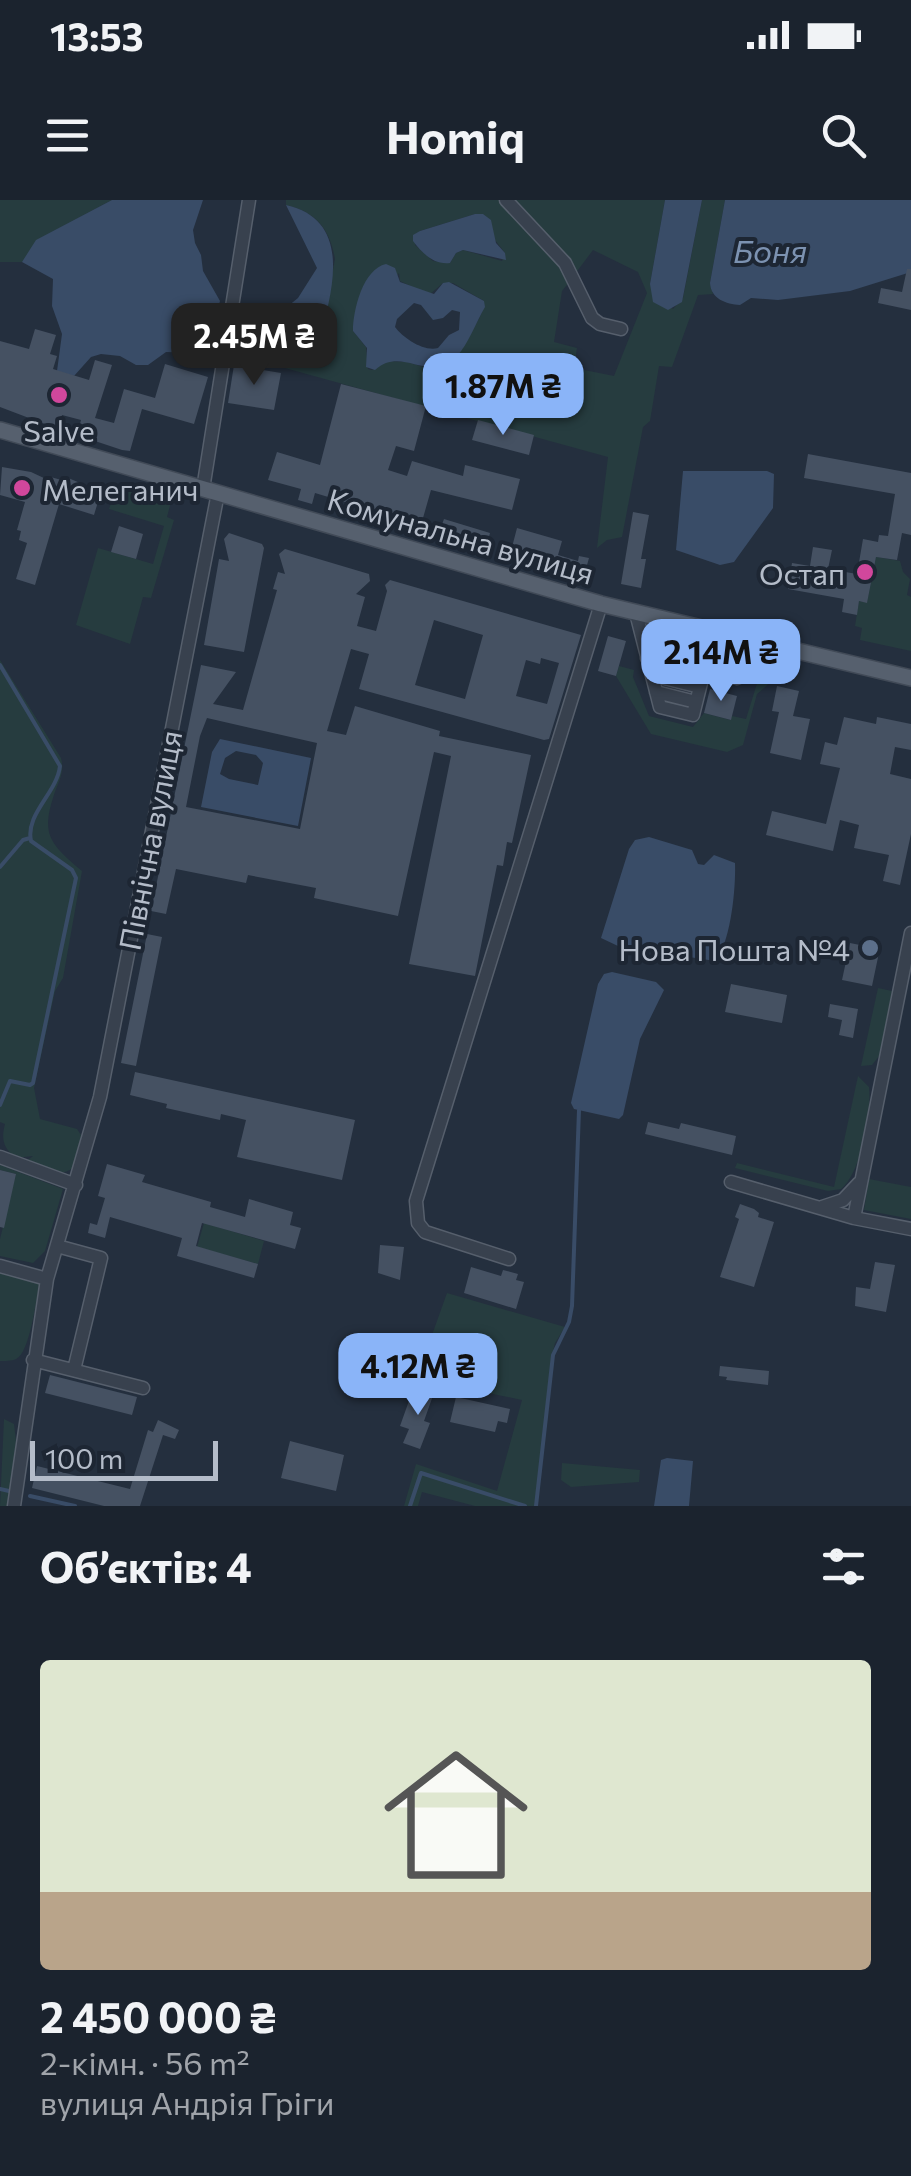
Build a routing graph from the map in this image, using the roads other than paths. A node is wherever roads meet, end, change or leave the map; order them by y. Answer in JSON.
{"nodes":[{"id":1,"x":249,"y":200,"type":"edge"},
{"id":2,"x":506,"y":200,"type":"edge"},
{"id":3,"x":620,"y":329,"type":"dead end"},
{"id":4,"x":0,"y":430,"type":"edge"},
{"id":5,"x":210,"y":491,"type":"junction"},
{"id":6,"x":601,"y":604,"type":"junction"},
{"id":7,"x":636,"y":613,"type":"junction"},
{"id":8,"x":769,"y":645,"type":"junction"},
{"id":9,"x":647,"y":658,"type":"junction"},
{"id":10,"x":704,"y":672,"type":"junction"},
{"id":11,"x":652,"y":676,"type":"junction"},
{"id":12,"x":911,"y":678,"type":"edge"},
{"id":13,"x":700,"y":687,"type":"junction"},
{"id":14,"x":911,"y":933,"type":"edge"},
{"id":15,"x":0,"y":1157,"type":"edge"},
{"id":16,"x":731,"y":1182,"type":"dead end"},
{"id":17,"x":861,"y":1182,"type":"junction"},
{"id":18,"x":76,"y":1185,"type":"junction"},
{"id":19,"x":818,"y":1208,"type":"junction"},
{"id":20,"x":854,"y":1218,"type":"junction"},
{"id":21,"x":911,"y":1229,"type":"edge"},
{"id":22,"x":57,"y":1246,"type":"junction"},
{"id":23,"x":509,"y":1259,"type":"dead end"},
{"id":24,"x":0,"y":1266,"type":"edge"},
{"id":25,"x":46,"y":1279,"type":"junction"},
{"id":26,"x":33,"y":1360,"type":"junction"},
{"id":27,"x":74,"y":1370,"type":"junction"},
{"id":28,"x":143,"y":1388,"type":"dead end"},
{"id":29,"x":14,"y":1506,"type":"edge"}],
"edges":[{"from":1,"to":5,"type":"street","name":"Північна вулиця"},
{"from":2,"to":3,"type":"street"},
{"from":4,"to":5,"type":"main road","name":"Комунальна вулиця"},
{"from":5,"to":6,"type":"main road","name":"Комунальна вулиця"},
{"from":5,"to":18,"type":"street","name":"Північна вулиця"},
{"from":6,"to":7,"type":"main road","name":"Комунальна вулиця"},
{"from":6,"to":23,"type":"street"},
{"from":7,"to":8,"type":"main road","name":"Комунальна вулиця"},
{"from":7,"to":9,"type":"street"},
{"from":8,"to":10,"type":"street"},
{"from":8,"to":12,"type":"main road","name":"Комунальна вулиця"},
{"from":9,"to":10,"type":"street"},
{"from":9,"to":11,"type":"street"},
{"from":10,"to":13,"type":"street"},
{"from":11,"to":13,"type":"street"},
{"from":11,"to":13,"type":"street"},
{"from":14,"to":17,"type":"street"},
{"from":15,"to":18,"type":"street"},
{"from":16,"to":19,"type":"street"},
{"from":17,"to":19,"type":"street"},
{"from":17,"to":20,"type":"street"},
{"from":18,"to":22,"type":"street","name":"Північна вулиця"},
{"from":19,"to":20,"type":"street"},
{"from":20,"to":21,"type":"street"},
{"from":22,"to":25,"type":"street","name":"Північна вулиця"},
{"from":22,"to":27,"type":"street"},
{"from":24,"to":25,"type":"street"},
{"from":25,"to":26,"type":"street","name":"Північна вулиця"},
{"from":26,"to":27,"type":"street"},
{"from":26,"to":29,"type":"street","name":"Північна вулиця"},
{"from":27,"to":28,"type":"street"}]}
